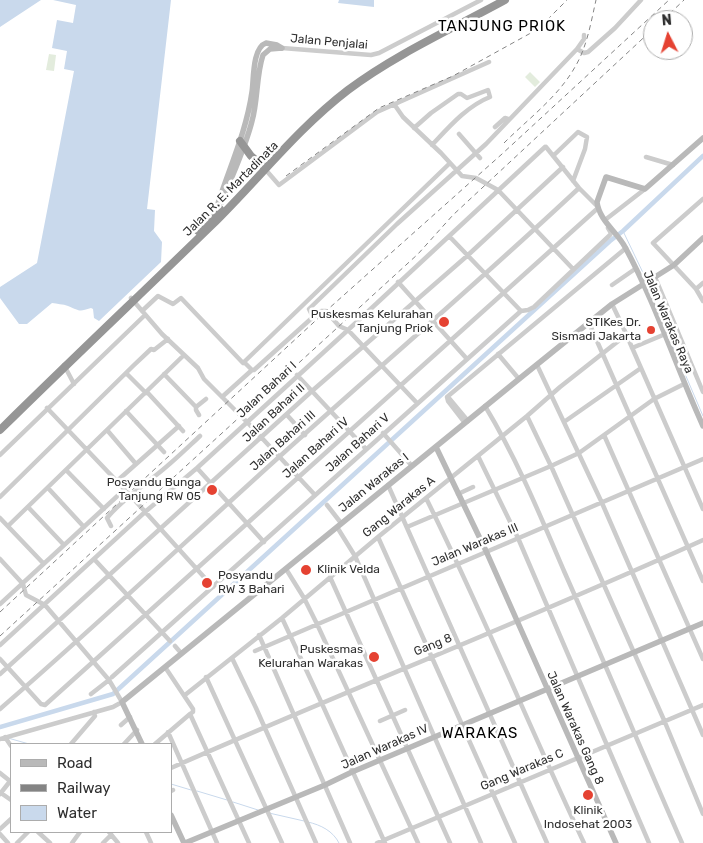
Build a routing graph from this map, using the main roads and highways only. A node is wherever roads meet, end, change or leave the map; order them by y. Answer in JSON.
{"nodes":[{"id":1,"x":497,"y":0,"type":"edge"},
{"id":2,"x":505,"y":0,"type":"edge"},
{"id":3,"x":242,"y":144,"type":"road end"},
{"id":4,"x":264,"y":168,"type":"junction"},
{"id":5,"x":64,"y":365,"type":"junction"},
{"id":6,"x":0,"y":425,"type":"edge"},
{"id":7,"x":0,"y":430,"type":"edge"}],
"edges":[{"from":1,"to":4,"type":"highway","name":"Jalan R. E. Martadinata"},
{"from":2,"to":4,"type":"highway","name":"Jalan R. E. Martadinata"},
{"from":3,"to":4,"type":"highway"},
{"from":4,"to":5,"type":"highway","name":"Jalan R. E. Martadinata"},
{"from":5,"to":6,"type":"highway","name":"Jalan R. E. Martadinata"},
{"from":5,"to":7,"type":"highway","name":"Jalan R. E. Martadinata"}]}
